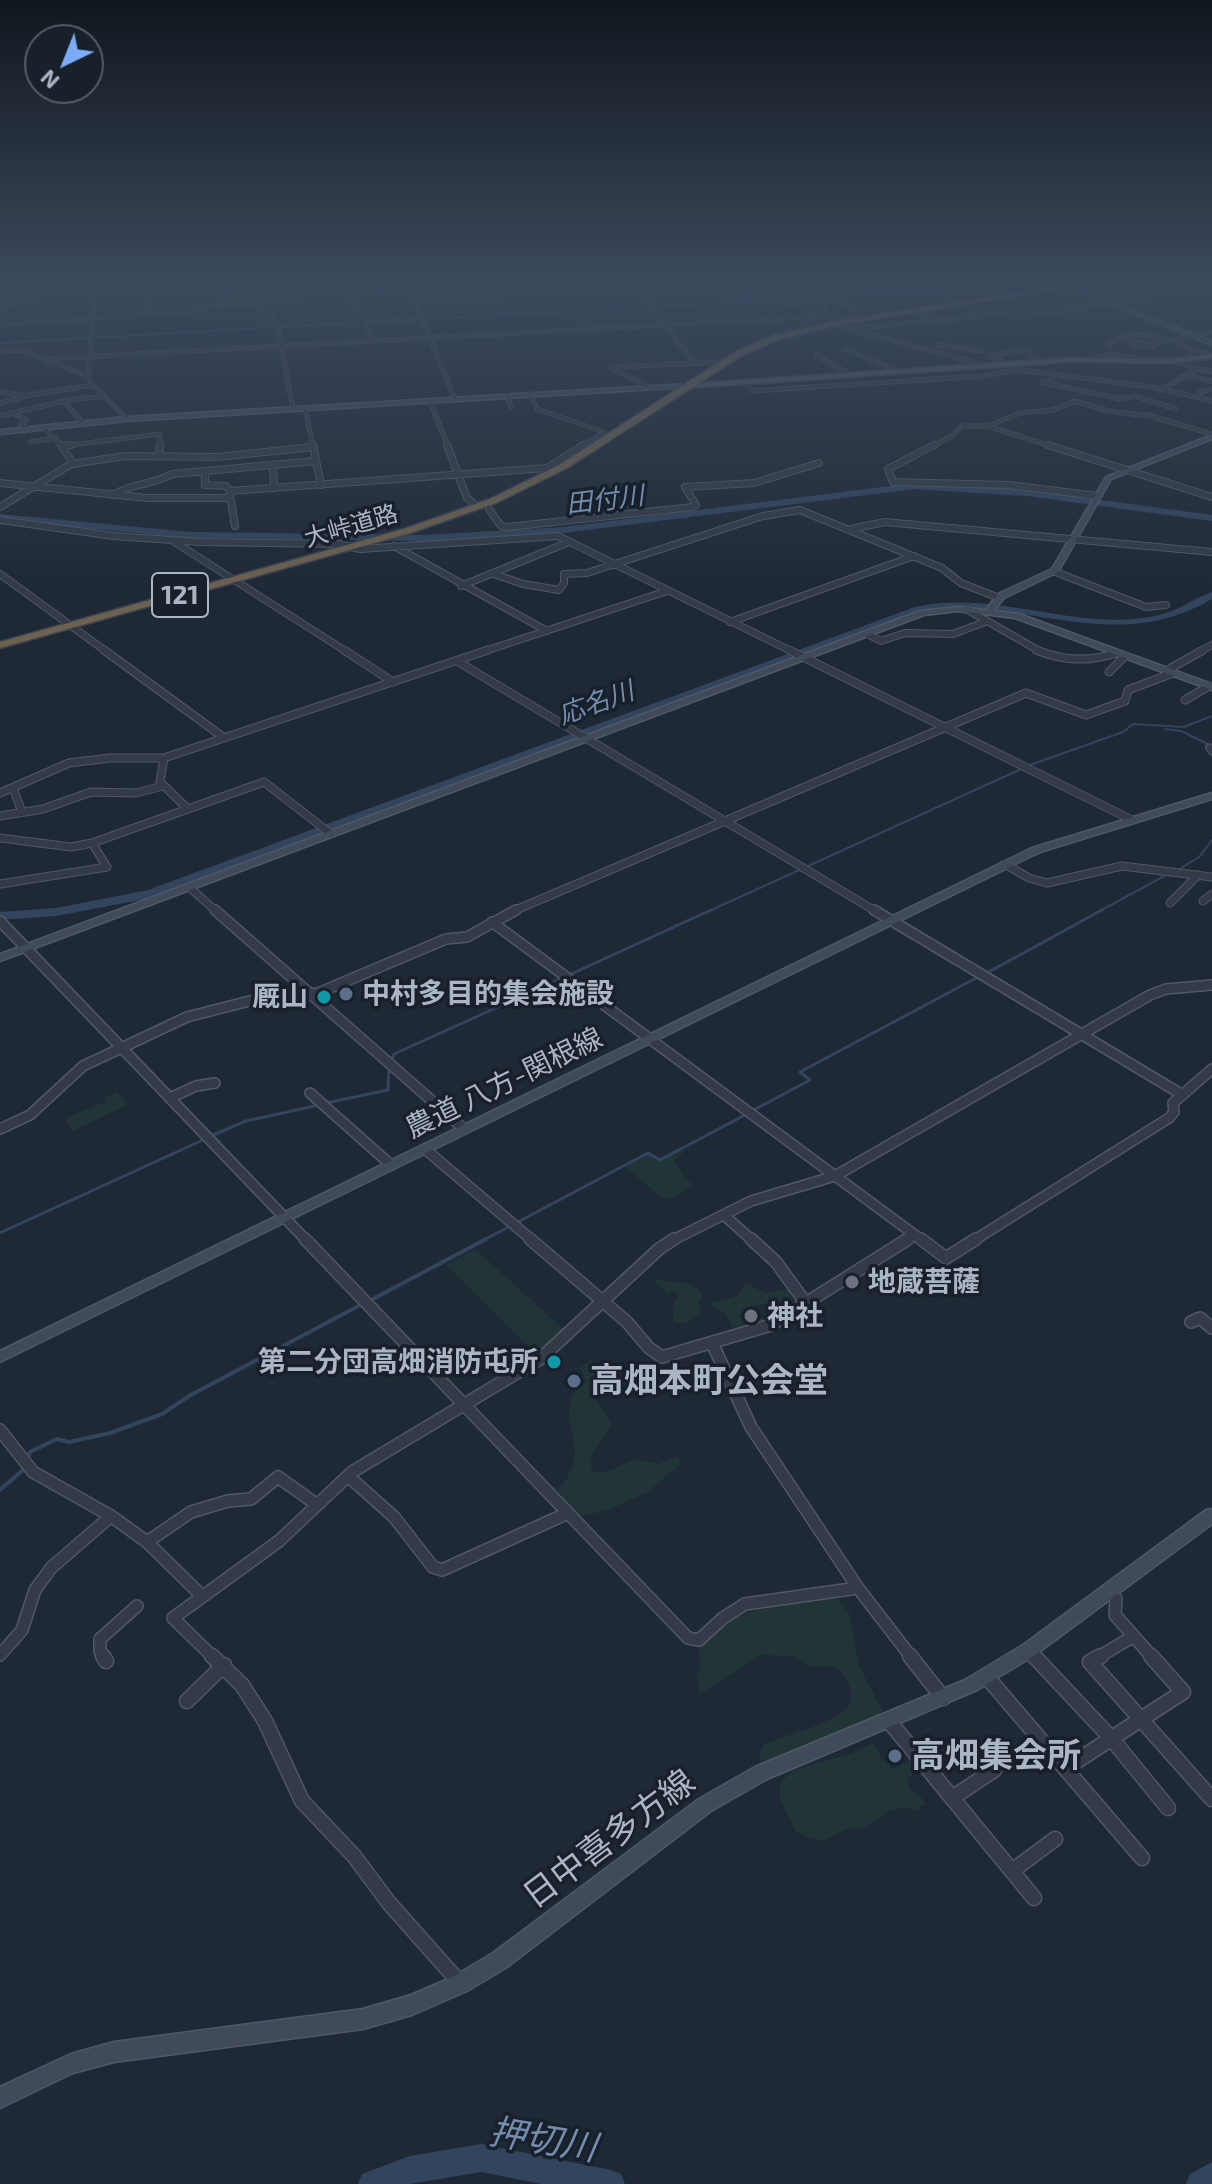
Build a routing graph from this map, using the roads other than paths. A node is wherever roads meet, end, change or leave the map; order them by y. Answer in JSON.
{"nodes":[{"id":1,"x":88,"y":386,"type":"edge"},
{"id":2,"x":94,"y":386,"type":"edge"},
{"id":3,"x":289,"y":386,"type":"edge"},
{"id":4,"x":450,"y":386,"type":"edge"},
{"id":5,"x":688,"y":386,"type":"joint"},
{"id":6,"x":748,"y":386,"type":"edge"},
{"id":7,"x":830,"y":386,"type":"edge"},
{"id":8,"x":1056,"y":386,"type":"edge"},
{"id":9,"x":1066,"y":386,"type":"edge"},
{"id":10,"x":1140,"y":386,"type":"edge"},
{"id":11,"x":1168,"y":386,"type":"edge"},
{"id":12,"x":648,"y":387,"type":"joint"},
{"id":13,"x":1064,"y":388,"type":"junction"},
{"id":14,"x":1163,"y":389,"type":"junction"},
{"id":15,"x":1212,"y":389,"type":"edge"},
{"id":16,"x":1128,"y":390,"type":"dead end"},
{"id":17,"x":1105,"y":391,"type":"dead end"},
{"id":18,"x":0,"y":392,"type":"edge"},
{"id":19,"x":1156,"y":393,"type":"junction"},
{"id":20,"x":530,"y":394,"type":"junction"},
{"id":21,"x":1098,"y":394,"type":"junction"},
{"id":22,"x":1146,"y":394,"type":"junction"},
{"id":23,"x":105,"y":396,"type":"junction"},
{"id":24,"x":508,"y":396,"type":"junction"},
{"id":25,"x":22,"y":397,"type":"junction"},
{"id":26,"x":1139,"y":397,"type":"junction"},
{"id":27,"x":1202,"y":397,"type":"junction"},
{"id":28,"x":455,"y":399,"type":"junction"},
{"id":29,"x":430,"y":401,"type":"junction"},
{"id":30,"x":1153,"y":401,"type":"junction"},
{"id":31,"x":1212,"y":401,"type":"edge"},
{"id":32,"x":64,"y":402,"type":"junction"},
{"id":33,"x":0,"y":403,"type":"edge"},
{"id":34,"x":511,"y":407,"type":"dead end"},
{"id":35,"x":35,"y":408,"type":"junction"},
{"id":36,"x":305,"y":408,"type":"junction"},
{"id":37,"x":293,"y":409,"type":"junction"},
{"id":38,"x":1176,"y":409,"type":"dead end"},
{"id":39,"x":14,"y":413,"type":"junction"},
{"id":40,"x":1147,"y":415,"type":"junction"},
{"id":41,"x":0,"y":416,"type":"edge"},
{"id":42,"x":127,"y":419,"type":"junction"},
{"id":43,"x":84,"y":424,"type":"junction"},
{"id":44,"x":988,"y":426,"type":"junction"},
{"id":45,"x":45,"y":429,"type":"junction"},
{"id":46,"x":31,"y":430,"type":"junction"},
{"id":47,"x":0,"y":432,"type":"edge"},
{"id":48,"x":1212,"y":435,"type":"edge"},
{"id":49,"x":56,"y":438,"type":"junction"},
{"id":50,"x":31,"y":442,"type":"dead end"},
{"id":51,"x":63,"y":446,"type":"junction"},
{"id":52,"x":313,"y":447,"type":"junction"},
{"id":53,"x":159,"y":457,"type":"junction"},
{"id":54,"x":179,"y":458,"type":"junction"},
{"id":55,"x":316,"y":461,"type":"junction"},
{"id":56,"x":819,"y":463,"type":"dead end"},
{"id":57,"x":72,"y":464,"type":"junction"},
{"id":58,"x":172,"y":465,"type":"dead end"},
{"id":59,"x":273,"y":465,"type":"junction"},
{"id":60,"x":1127,"y":470,"type":"junction"},
{"id":61,"x":205,"y":472,"type":"junction"},
{"id":62,"x":458,"y":475,"type":"junction"},
{"id":63,"x":0,"y":483,"type":"edge"},
{"id":64,"x":321,"y":485,"type":"junction"},
{"id":65,"x":35,"y":488,"type":"junction"},
{"id":66,"x":274,"y":488,"type":"junction"},
{"id":67,"x":113,"y":495,"type":"junction"},
{"id":68,"x":230,"y":495,"type":"junction"},
{"id":69,"x":1097,"y":497,"type":"junction"},
{"id":70,"x":1212,"y":497,"type":"edge"},
{"id":71,"x":473,"y":503,"type":"dead end"},
{"id":72,"x":0,"y":507,"type":"edge"},
{"id":73,"x":489,"y":509,"type":"dead end"},
{"id":74,"x":0,"y":520,"type":"edge"},
{"id":75,"x":235,"y":526,"type":"dead end"},
{"id":76,"x":851,"y":529,"type":"junction"},
{"id":77,"x":1074,"y":538,"type":"junction"},
{"id":78,"x":171,"y":540,"type":"junction"},
{"id":79,"x":569,"y":542,"type":"junction"},
{"id":80,"x":355,"y":546,"type":"junction"},
{"id":81,"x":394,"y":546,"type":"junction"},
{"id":82,"x":1212,"y":552,"type":"edge"},
{"id":83,"x":914,"y":556,"type":"junction"},
{"id":84,"x":614,"y":564,"type":"junction"},
{"id":85,"x":1053,"y":571,"type":"junction"},
{"id":86,"x":0,"y":574,"type":"edge"},
{"id":87,"x":494,"y":574,"type":"junction"},
{"id":88,"x":233,"y":580,"type":"junction"},
{"id":89,"x":461,"y":586,"type":"junction"},
{"id":90,"x":667,"y":591,"type":"junction"},
{"id":91,"x":1166,"y":605,"type":"dead end"},
{"id":92,"x":991,"y":609,"type":"junction"},
{"id":93,"x":730,"y":622,"type":"junction"},
{"id":94,"x":70,"y":626,"type":"junction"},
{"id":95,"x":547,"y":631,"type":"junction"},
{"id":96,"x":867,"y":634,"type":"junction"},
{"id":97,"x":0,"y":645,"type":"edge"},
{"id":98,"x":1212,"y":645,"type":"edge"},
{"id":99,"x":1121,"y":655,"type":"junction"},
{"id":100,"x":804,"y":658,"type":"junction"},
{"id":101,"x":457,"y":661,"type":"junction"},
{"id":102,"x":1109,"y":672,"type":"dead end"},
{"id":103,"x":1169,"y":672,"type":"junction"},
{"id":104,"x":393,"y":682,"type":"junction"},
{"id":105,"x":1210,"y":687,"type":"edge"},
{"id":106,"x":1185,"y":700,"type":"dead end"},
{"id":107,"x":946,"y":729,"type":"junction"},
{"id":108,"x":584,"y":736,"type":"junction"},
{"id":109,"x":223,"y":737,"type":"junction"},
{"id":110,"x":164,"y":758,"type":"junction"},
{"id":111,"x":163,"y":786,"type":"junction"},
{"id":112,"x":13,"y":788,"type":"junction"},
{"id":113,"x":0,"y":793,"type":"edge"},
{"id":114,"x":1212,"y":796,"type":"edge"},
{"id":115,"x":188,"y":809,"type":"junction"},
{"id":116,"x":22,"y":812,"type":"junction"},
{"id":117,"x":0,"y":816,"type":"edge"},
{"id":118,"x":1132,"y":820,"type":"junction"},
{"id":119,"x":727,"y":821,"type":"junction"},
{"id":120,"x":326,"y":831,"type":"junction"},
{"id":121,"x":0,"y":838,"type":"edge"},
{"id":122,"x":92,"y":843,"type":"junction"},
{"id":123,"x":1005,"y":864,"type":"junction"},
{"id":124,"x":1198,"y":875,"type":"junction"},
{"id":125,"x":1212,"y":877,"type":"edge"},
{"id":126,"x":0,"y":884,"type":"edge"},
{"id":127,"x":189,"y":887,"type":"junction"},
{"id":128,"x":1212,"y":894,"type":"edge"},
{"id":129,"x":1203,"y":901,"type":"dead end"},
{"id":130,"x":1170,"y":903,"type":"dead end"},
{"id":131,"x":892,"y":920,"type":"junction"},
{"id":132,"x":1,"y":922,"type":"edge"},
{"id":133,"x":492,"y":922,"type":"junction"},
{"id":134,"x":27,"y":947,"type":"junction"},
{"id":135,"x":0,"y":958,"type":"edge"},
{"id":136,"x":1212,"y":985,"type":"edge"},
{"id":137,"x":310,"y":995,"type":"junction"},
{"id":138,"x":1082,"y":1034,"type":"junction"},
{"id":139,"x":649,"y":1039,"type":"junction"},
{"id":140,"x":121,"y":1046,"type":"junction"},
{"id":141,"x":1212,"y":1069,"type":"edge"},
{"id":142,"x":215,"y":1083,"type":"dead end"},
{"id":143,"x":310,"y":1093,"type":"dead end"},
{"id":144,"x":1181,"y":1094,"type":"junction"},
{"id":145,"x":170,"y":1098,"type":"junction"},
{"id":146,"x":0,"y":1129,"type":"edge"},
{"id":147,"x":464,"y":1129,"type":"junction"},
{"id":148,"x":425,"y":1149,"type":"junction"},
{"id":149,"x":391,"y":1165,"type":"junction"},
{"id":150,"x":835,"y":1176,"type":"junction"},
{"id":151,"x":725,"y":1216,"type":"junction"},
{"id":152,"x":286,"y":1217,"type":"junction"},
{"id":153,"x":915,"y":1235,"type":"junction"},
{"id":154,"x":601,"y":1301,"type":"junction"},
{"id":155,"x":805,"y":1302,"type":"junction"},
{"id":156,"x":1191,"y":1322,"type":"dead end"},
{"id":157,"x":1212,"y":1328,"type":"edge"},
{"id":158,"x":712,"y":1343,"type":"junction"},
{"id":159,"x":0,"y":1357,"type":"edge"},
{"id":160,"x":465,"y":1404,"type":"junction"},
{"id":161,"x":0,"y":1430,"type":"edge"},
{"id":162,"x":348,"y":1476,"type":"junction"},
{"id":163,"x":316,"y":1504,"type":"junction"},
{"id":164,"x":568,"y":1513,"type":"junction"},
{"id":165,"x":1212,"y":1515,"type":"edge"},
{"id":166,"x":111,"y":1516,"type":"junction"},
{"id":167,"x":147,"y":1542,"type":"junction"},
{"id":168,"x":858,"y":1588,"type":"junction"},
{"id":169,"x":1110,"y":1591,"type":"junction"},
{"id":170,"x":201,"y":1595,"type":"junction"},
{"id":171,"x":137,"y":1606,"type":"dead end"},
{"id":172,"x":1132,"y":1637,"type":"junction"},
{"id":173,"x":1029,"y":1650,"type":"junction"},
{"id":174,"x":0,"y":1655,"type":"edge"},
{"id":175,"x":106,"y":1661,"type":"dead end"},
{"id":176,"x":224,"y":1665,"type":"junction"},
{"id":177,"x":986,"y":1676,"type":"junction"},
{"id":178,"x":943,"y":1698,"type":"junction"},
{"id":179,"x":187,"y":1701,"type":"dead end"},
{"id":180,"x":1140,"y":1720,"type":"junction"},
{"id":181,"x":889,"y":1721,"type":"junction"},
{"id":182,"x":1111,"y":1738,"type":"junction"},
{"id":183,"x":1066,"y":1768,"type":"junction"},
{"id":184,"x":994,"y":1770,"type":"dead end"},
{"id":185,"x":952,"y":1798,"type":"junction"},
{"id":186,"x":1212,"y":1799,"type":"edge"},
{"id":187,"x":1168,"y":1808,"type":"dead end"},
{"id":188,"x":1055,"y":1839,"type":"dead end"},
{"id":189,"x":1142,"y":1858,"type":"dead end"},
{"id":190,"x":1012,"y":1871,"type":"junction"},
{"id":191,"x":1034,"y":1898,"type":"dead end"},
{"id":192,"x":460,"y":1984,"type":"junction"},
{"id":193,"x":0,"y":2098,"type":"edge"}],
"edges":[{"from":1,"to":25,"type":"street"},
{"from":2,"to":23,"type":"street"},
{"from":3,"to":37,"type":"street"},
{"from":4,"to":28,"type":"street"},
{"from":5,"to":12,"type":"street"},
{"from":5,"to":80,"type":"highway","name":"大峠道路","number":"121"},
{"from":6,"to":7,"type":"street"},
{"from":8,"to":13,"type":"street"},
{"from":9,"to":13,"type":"street"},
{"from":10,"to":14,"type":"street"},
{"from":11,"to":14,"type":"street"},
{"from":12,"to":20,"type":"street"},
{"from":13,"to":21,"type":"street"},
{"from":14,"to":19,"type":"street"},
{"from":14,"to":27,"type":"street"},
{"from":15,"to":27,"type":"street"},
{"from":16,"to":22,"type":"street"},
{"from":17,"to":21,"type":"street"},
{"from":18,"to":25,"type":"street"},
{"from":19,"to":22,"type":"street"},
{"from":19,"to":30,"type":"street"},
{"from":20,"to":24,"type":"street"},
{"from":20,"to":62,"type":"street"},
{"from":21,"to":26,"type":"street"},
{"from":22,"to":26,"type":"street"},
{"from":23,"to":32,"type":"street"},
{"from":23,"to":42,"type":"street"},
{"from":24,"to":28,"type":"street"},
{"from":24,"to":34,"type":"street"},
{"from":25,"to":33,"type":"street"},
{"from":25,"to":35,"type":"street"},
{"from":26,"to":30,"type":"street"},
{"from":27,"to":31,"type":"street"},
{"from":28,"to":29,"type":"street"},
{"from":29,"to":36,"type":"street"},
{"from":29,"to":62,"type":"street"},
{"from":30,"to":38,"type":"street"},
{"from":30,"to":40,"type":"street"},
{"from":32,"to":35,"type":"street"},
{"from":32,"to":43,"type":"street"},
{"from":35,"to":39,"type":"street"},
{"from":36,"to":37,"type":"street"},
{"from":36,"to":52,"type":"street"},
{"from":37,"to":42,"type":"street"},
{"from":39,"to":41,"type":"street"},
{"from":39,"to":46,"type":"street"},
{"from":40,"to":44,"type":"street"},
{"from":40,"to":48,"type":"street"},
{"from":42,"to":43,"type":"street"},
{"from":43,"to":45,"type":"street"},
{"from":44,"to":60,"type":"street"},
{"from":44,"to":69,"type":"street"},
{"from":45,"to":46,"type":"street"},
{"from":45,"to":49,"type":"street"},
{"from":46,"to":47,"type":"street"},
{"from":48,"to":60,"type":"street"},
{"from":49,"to":50,"type":"street"},
{"from":49,"to":51,"type":"street"},
{"from":51,"to":53,"type":"street"},
{"from":51,"to":57,"type":"street"},
{"from":52,"to":54,"type":"street"},
{"from":52,"to":55,"type":"street"},
{"from":53,"to":54,"type":"street"},
{"from":53,"to":57,"type":"street"},
{"from":54,"to":58,"type":"street"},
{"from":55,"to":59,"type":"street"},
{"from":55,"to":64,"type":"street"},
{"from":56,"to":73,"type":"street"},
{"from":57,"to":65,"type":"street"},
{"from":59,"to":61,"type":"street"},
{"from":59,"to":66,"type":"street"},
{"from":60,"to":69,"type":"street"},
{"from":60,"to":70,"type":"street"},
{"from":61,"to":67,"type":"street"},
{"from":61,"to":68,"type":"street"},
{"from":62,"to":64,"type":"street"},
{"from":62,"to":71,"type":"street"},
{"from":63,"to":65,"type":"street"},
{"from":64,"to":66,"type":"street"},
{"from":65,"to":67,"type":"street"},
{"from":65,"to":72,"type":"street"},
{"from":66,"to":68,"type":"street"},
{"from":67,"to":68,"type":"street"},
{"from":68,"to":75,"type":"street"},
{"from":69,"to":77,"type":"street"},
{"from":74,"to":78,"type":"street"},
{"from":76,"to":77,"type":"street"},
{"from":76,"to":83,"type":"street"},
{"from":76,"to":84,"type":"street"},
{"from":77,"to":82,"type":"street"},
{"from":77,"to":85,"type":"street"},
{"from":78,"to":80,"type":"street"},
{"from":78,"to":88,"type":"street"},
{"from":79,"to":81,"type":"street"},
{"from":79,"to":84,"type":"street"},
{"from":79,"to":87,"type":"street"},
{"from":80,"to":81,"type":"street"},
{"from":80,"to":88,"type":"highway","name":"大峠道路","number":"121"},
{"from":81,"to":89,"type":"street"},
{"from":83,"to":92,"type":"street"},
{"from":83,"to":93,"type":"street"},
{"from":84,"to":87,"type":"street"},
{"from":84,"to":90,"type":"street"},
{"from":85,"to":91,"type":"street"},
{"from":85,"to":92,"type":"street"},
{"from":86,"to":94,"type":"street"},
{"from":87,"to":89,"type":"street"},
{"from":88,"to":94,"type":"highway","name":"大峠道路","number":"121"},
{"from":88,"to":104,"type":"street"},
{"from":89,"to":95,"type":"street"},
{"from":90,"to":93,"type":"street"},
{"from":90,"to":95,"type":"street"},
{"from":92,"to":96,"type":"street"},
{"from":92,"to":96,"type":"street"},
{"from":92,"to":99,"type":"street"},
{"from":92,"to":99,"type":"street"},
{"from":93,"to":100,"type":"street"},
{"from":94,"to":97,"type":"highway","name":"大峠道路","number":"121"},
{"from":94,"to":109,"type":"street"},
{"from":95,"to":101,"type":"street"},
{"from":96,"to":100,"type":"street"},
{"from":98,"to":103,"type":"street"},
{"from":99,"to":102,"type":"street"},
{"from":99,"to":103,"type":"street"},
{"from":100,"to":107,"type":"street"},
{"from":100,"to":108,"type":"street"},
{"from":101,"to":104,"type":"street"},
{"from":101,"to":108,"type":"street"},
{"from":103,"to":105,"type":"street"},
{"from":103,"to":107,"type":"street"},
{"from":104,"to":109,"type":"street"},
{"from":105,"to":106,"type":"street"},
{"from":107,"to":118,"type":"street"},
{"from":107,"to":119,"type":"street"},
{"from":108,"to":119,"type":"street"},
{"from":108,"to":120,"type":"street"},
{"from":109,"to":110,"type":"street"},
{"from":110,"to":111,"type":"street"},
{"from":110,"to":112,"type":"street"},
{"from":111,"to":115,"type":"street"},
{"from":111,"to":116,"type":"street"},
{"from":112,"to":113,"type":"street"},
{"from":112,"to":116,"type":"street"},
{"from":114,"to":118,"type":"street","name":"農道 八方-関根線"},
{"from":115,"to":120,"type":"street"},
{"from":115,"to":122,"type":"street"},
{"from":116,"to":117,"type":"street"},
{"from":118,"to":123,"type":"street","name":"農道 八方-関根線"},
{"from":119,"to":131,"type":"street"},
{"from":119,"to":133,"type":"street"},
{"from":120,"to":127,"type":"street"},
{"from":121,"to":122,"type":"street"},
{"from":122,"to":126,"type":"street"},
{"from":123,"to":124,"type":"street"},
{"from":123,"to":131,"type":"street","name":"農道 八方-関根線"},
{"from":124,"to":125,"type":"street"},
{"from":124,"to":130,"type":"street"},
{"from":127,"to":134,"type":"street"},
{"from":127,"to":137,"type":"street"},
{"from":128,"to":129,"type":"street"},
{"from":131,"to":138,"type":"street"},
{"from":131,"to":139,"type":"street","name":"農道 八方-関根線"},
{"from":132,"to":134,"type":"street"},
{"from":133,"to":137,"type":"street"},
{"from":133,"to":139,"type":"street"},
{"from":134,"to":135,"type":"street"},
{"from":134,"to":140,"type":"street"},
{"from":136,"to":138,"type":"street"},
{"from":137,"to":140,"type":"street"},
{"from":137,"to":147,"type":"street"},
{"from":138,"to":144,"type":"street"},
{"from":138,"to":150,"type":"street"},
{"from":139,"to":147,"type":"street","name":"農道 八方-関根線"},
{"from":139,"to":150,"type":"street"},
{"from":140,"to":145,"type":"street"},
{"from":140,"to":146,"type":"street"},
{"from":141,"to":144,"type":"street"},
{"from":142,"to":145,"type":"street"},
{"from":143,"to":149,"type":"street"},
{"from":144,"to":153,"type":"street"},
{"from":145,"to":152,"type":"street"},
{"from":147,"to":148,"type":"street","name":"農道 八方-関根線"},
{"from":148,"to":149,"type":"street","name":"農道 八方-関根線"},
{"from":148,"to":154,"type":"street"},
{"from":149,"to":152,"type":"street","name":"農道 八方-関根線"},
{"from":150,"to":151,"type":"street"},
{"from":150,"to":153,"type":"street"},
{"from":151,"to":154,"type":"street"},
{"from":151,"to":155,"type":"street"},
{"from":152,"to":159,"type":"street","name":"農道 八方-関根線"},
{"from":152,"to":160,"type":"street"},
{"from":153,"to":155,"type":"street"},
{"from":154,"to":158,"type":"street"},
{"from":154,"to":160,"type":"street"},
{"from":155,"to":158,"type":"street"},
{"from":156,"to":157,"type":"street"},
{"from":158,"to":168,"type":"street"},
{"from":160,"to":162,"type":"street"},
{"from":160,"to":164,"type":"street"},
{"from":161,"to":166,"type":"street"},
{"from":162,"to":163,"type":"street"},
{"from":162,"to":164,"type":"street"},
{"from":163,"to":167,"type":"street"},
{"from":163,"to":170,"type":"street"},
{"from":164,"to":168,"type":"street"},
{"from":165,"to":169,"type":"street","name":"日中喜多方線"},
{"from":166,"to":167,"type":"street"},
{"from":166,"to":174,"type":"street"},
{"from":167,"to":170,"type":"street"},
{"from":168,"to":178,"type":"street"},
{"from":169,"to":172,"type":"street"},
{"from":169,"to":173,"type":"street","name":"日中喜多方線"},
{"from":170,"to":176,"type":"street"},
{"from":171,"to":175,"type":"street"},
{"from":172,"to":180,"type":"street"},
{"from":172,"to":180,"type":"street"},
{"from":173,"to":177,"type":"street","name":"日中喜多方線"},
{"from":173,"to":182,"type":"street"},
{"from":176,"to":179,"type":"street"},
{"from":176,"to":192,"type":"street"},
{"from":177,"to":178,"type":"street","name":"日中喜多方線"},
{"from":177,"to":183,"type":"street"},
{"from":178,"to":181,"type":"street","name":"日中喜多方線"},
{"from":180,"to":182,"type":"street"},
{"from":180,"to":186,"type":"street"},
{"from":181,"to":185,"type":"street"},
{"from":181,"to":192,"type":"street","name":"日中喜多方線"},
{"from":182,"to":183,"type":"street"},
{"from":182,"to":187,"type":"street"},
{"from":183,"to":189,"type":"street"},
{"from":184,"to":185,"type":"street"},
{"from":185,"to":190,"type":"street"},
{"from":188,"to":190,"type":"street"},
{"from":190,"to":191,"type":"street"},
{"from":192,"to":193,"type":"street","name":"日中喜多方線"}]}
